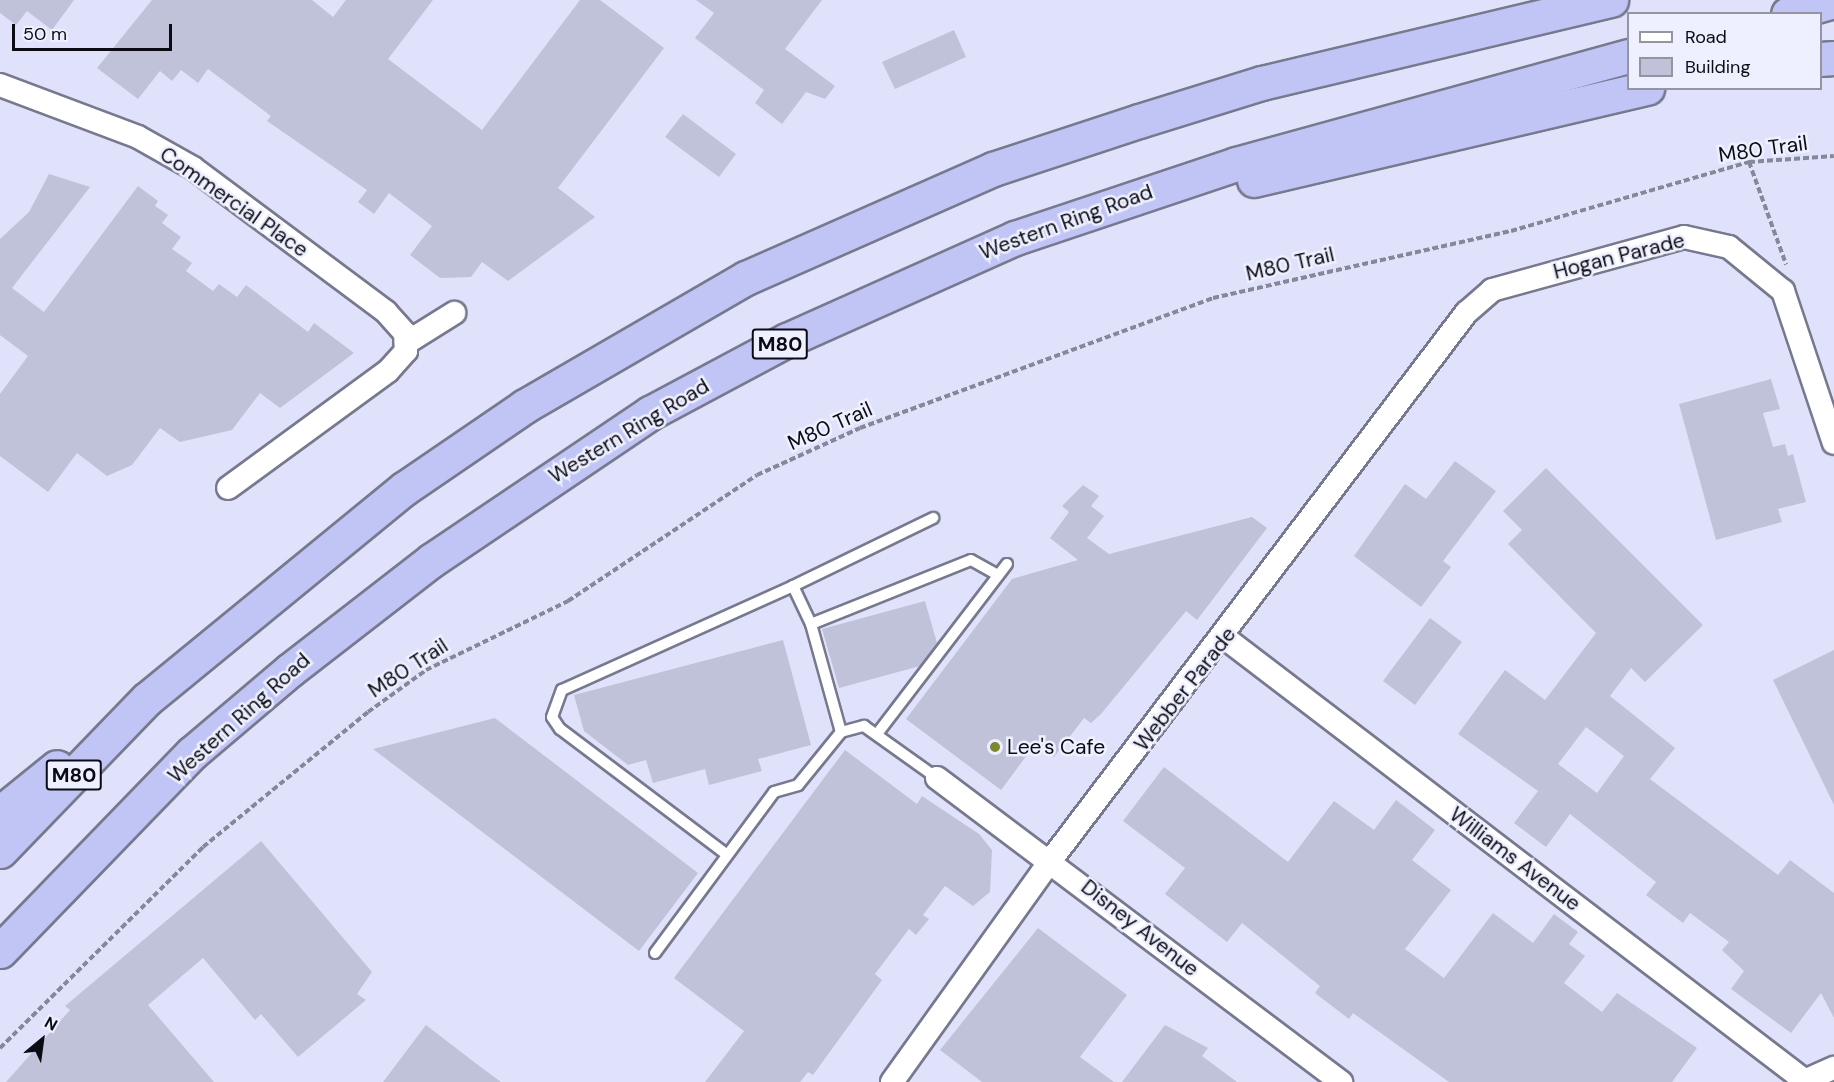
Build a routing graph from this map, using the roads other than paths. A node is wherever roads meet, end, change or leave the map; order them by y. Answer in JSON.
{"nodes":[{"id":1,"x":1539,"y":0,"type":"edge"},
{"id":2,"x":1611,"y":0,"type":"edge"},
{"id":3,"x":1834,"y":1,"type":"edge"},
{"id":4,"x":1795,"y":12,"type":"edge"},
{"id":5,"x":1627,"y":58,"type":"edge"},
{"id":6,"x":1262,"y":84,"type":"junction"},
{"id":7,"x":0,"y":86,"type":"edge"},
{"id":8,"x":1639,"y":90,"type":"edge"},
{"id":9,"x":1015,"y":238,"type":"junction"},
{"id":10,"x":1481,"y":297,"type":"joint"},
{"id":11,"x":454,"y":313,"type":"dead end"},
{"id":12,"x":406,"y":343,"type":"junction"},
{"id":13,"x":1834,"y":443,"type":"edge"},
{"id":14,"x":228,"y":488,"type":"dead end"},
{"id":15,"x":933,"y":518,"type":"dead end"},
{"id":16,"x":1007,"y":564,"type":"dead end"},
{"id":17,"x":998,"y":575,"type":"junction"},
{"id":18,"x":793,"y":586,"type":"junction"},
{"id":19,"x":811,"y":624,"type":"junction"},
{"id":20,"x":1225,"y":638,"type":"junction"},
{"id":21,"x":147,"y":699,"type":"junction"},
{"id":22,"x":841,"y":732,"type":"junction"},
{"id":23,"x":878,"y":734,"type":"junction"},
{"id":24,"x":937,"y":778,"type":"joint"},
{"id":25,"x":0,"y":813,"type":"edge"},
{"id":26,"x":0,"y":851,"type":"edge"},
{"id":27,"x":726,"y":854,"type":"junction"},
{"id":28,"x":1052,"y":860,"type":"junction"},
{"id":29,"x":71,"y":885,"type":"junction"},
{"id":30,"x":0,"y":951,"type":"edge"},
{"id":31,"x":655,"y":953,"type":"dead end"},
{"id":32,"x":0,"y":970,"type":"edge"},
{"id":33,"x":1834,"y":1068,"type":"edge"},
{"id":34,"x":1804,"y":1081,"type":"edge"},
{"id":35,"x":892,"y":1082,"type":"edge"},
{"id":36,"x":1341,"y":1082,"type":"edge"}],
"edges":[{"from":1,"to":6,"type":"highway"},
{"from":2,"to":6,"type":"highway","number":"M80"},
{"from":3,"to":4,"type":"highway"},
{"from":5,"to":9,"type":"highway","name":"Western Ring Road","number":"M80"},
{"from":6,"to":21,"type":"highway","number":"M80"},
{"from":7,"to":12,"type":"street","name":"Commercial Place"},
{"from":8,"to":9,"type":"highway"},
{"from":9,"to":29,"type":"highway","name":"Western Ring Road","number":"M80"},
{"from":10,"to":13,"type":"street","name":"Hogan Parade"},
{"from":10,"to":20,"type":"street","name":"Webber Parade"},
{"from":11,"to":12,"type":"street"},
{"from":12,"to":14,"type":"street"},
{"from":15,"to":18,"type":"lane"},
{"from":16,"to":17,"type":"lane"},
{"from":17,"to":19,"type":"lane"},
{"from":17,"to":23,"type":"lane"},
{"from":18,"to":19,"type":"lane"},
{"from":18,"to":27,"type":"lane"},
{"from":19,"to":22,"type":"lane"},
{"from":20,"to":28,"type":"street","name":"Webber Parade"},
{"from":20,"to":34,"type":"street","name":"Williams Avenue"},
{"from":21,"to":25,"type":"highway"},
{"from":21,"to":26,"type":"highway","number":"M80"},
{"from":22,"to":23,"type":"lane"},
{"from":22,"to":27,"type":"lane"},
{"from":23,"to":24,"type":"lane"},
{"from":24,"to":28,"type":"street","name":"Disney Avenue"},
{"from":27,"to":31,"type":"lane"},
{"from":28,"to":35,"type":"street","name":"Webber Parade"},
{"from":28,"to":36,"type":"street","name":"Disney Avenue"},
{"from":29,"to":30,"type":"highway","name":"Western Ring Road","number":"M80"},
{"from":29,"to":32,"type":"highway"},
{"from":33,"to":34,"type":"street"}]}
